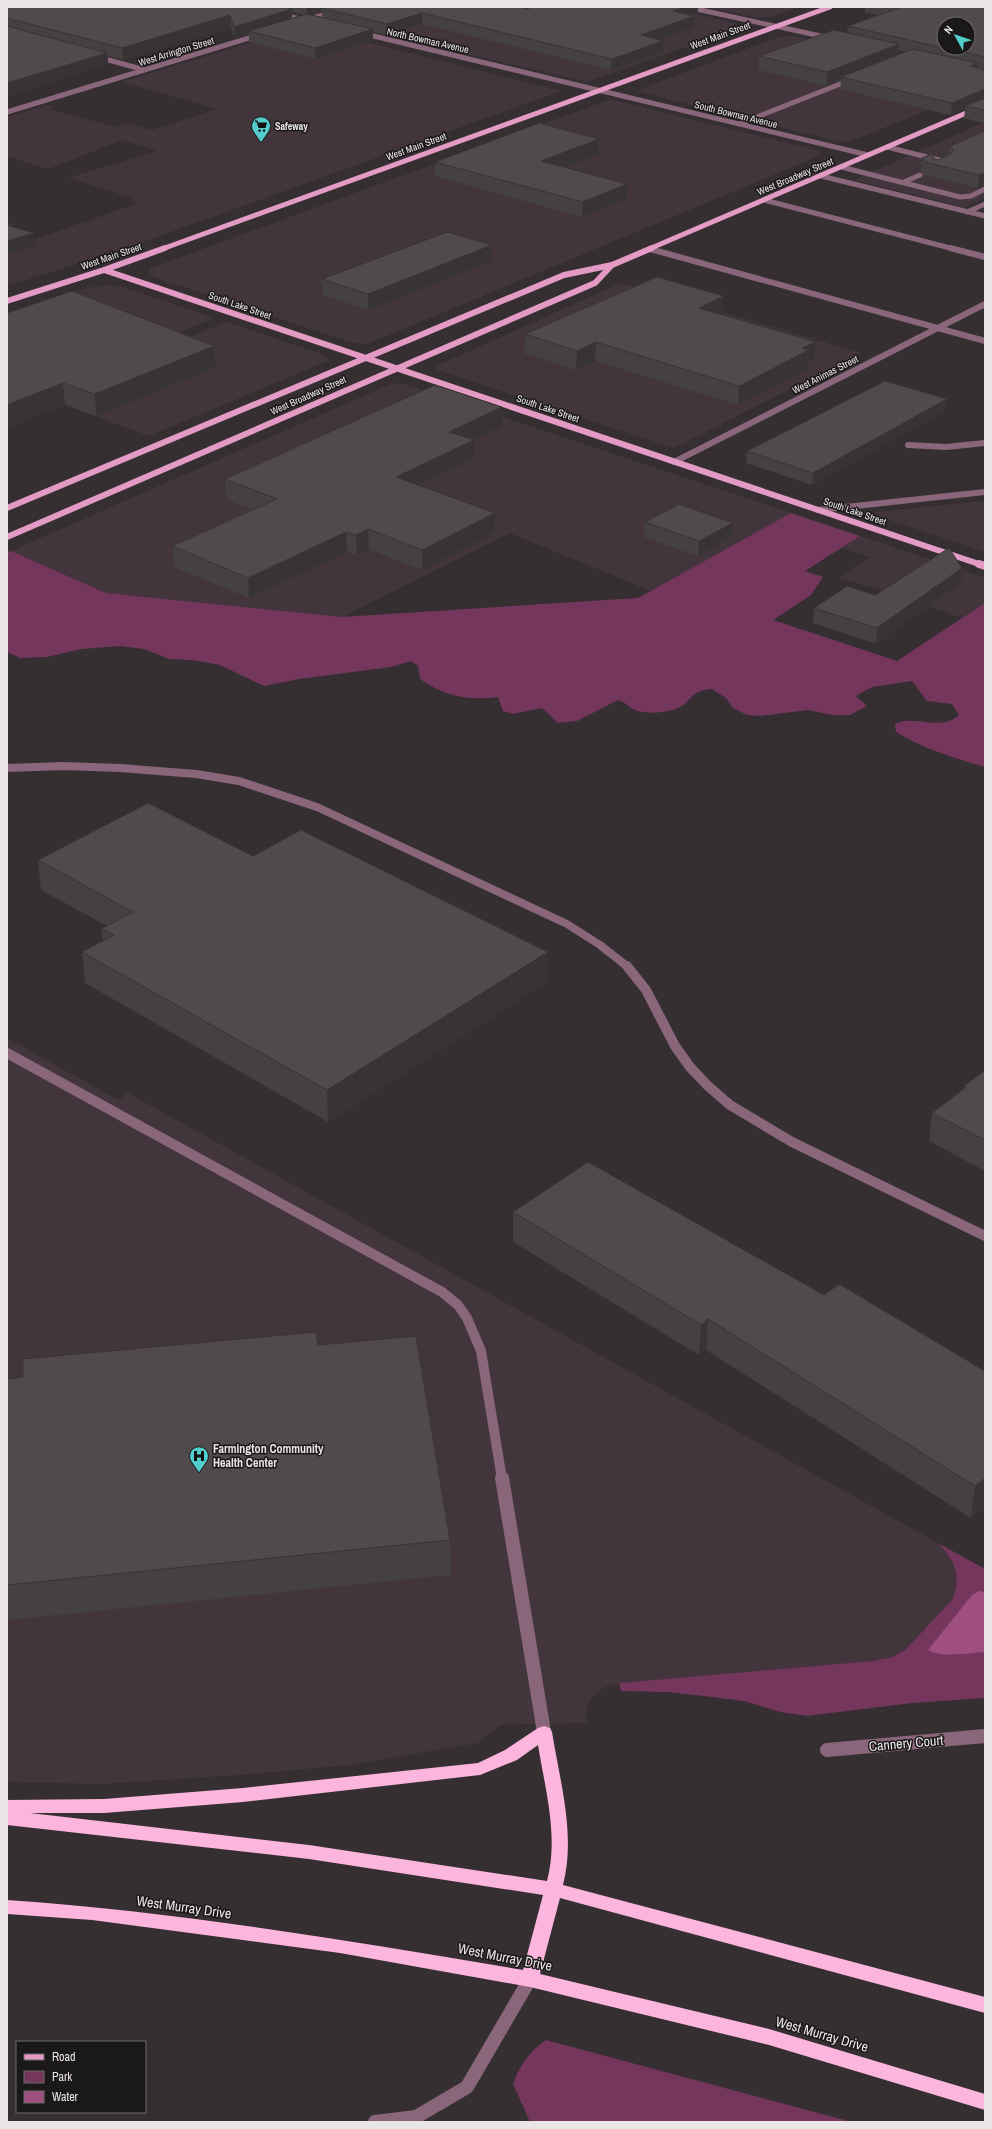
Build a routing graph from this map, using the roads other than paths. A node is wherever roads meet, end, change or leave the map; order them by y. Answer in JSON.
{"nodes":[{"id":1,"x":253,"y":7,"type":"edge"},
{"id":2,"x":350,"y":7,"type":"edge"},
{"id":3,"x":687,"y":7,"type":"edge"},
{"id":4,"x":830,"y":7,"type":"edge"},
{"id":5,"x":306,"y":20,"type":"junction"},
{"id":6,"x":321,"y":24,"type":"edge"},
{"id":7,"x":292,"y":25,"type":"edge"},
{"id":8,"x":776,"y":26,"type":"junction"},
{"id":9,"x":270,"y":31,"type":"edge"},
{"id":10,"x":351,"y":31,"type":"edge"},
{"id":11,"x":837,"y":40,"type":"edge"},
{"id":12,"x":91,"y":55,"type":"edge"},
{"id":13,"x":145,"y":70,"type":"junction"},
{"id":14,"x":861,"y":76,"type":"edge"},
{"id":15,"x":600,"y":90,"type":"junction"},
{"id":16,"x":985,"y":105,"type":"edge"},
{"id":17,"x":7,"y":112,"type":"edge"},
{"id":18,"x":739,"y":124,"type":"junction"},
{"id":19,"x":887,"y":147,"type":"junction"},
{"id":20,"x":868,"y":155,"type":"junction"},
{"id":21,"x":941,"y":166,"type":"edge"},
{"id":22,"x":841,"y":167,"type":"junction"},
{"id":23,"x":920,"y":175,"type":"dead end"},
{"id":24,"x":821,"y":176,"type":"junction"},
{"id":25,"x":904,"y":182,"type":"junction"},
{"id":26,"x":985,"y":189,"type":"edge"},
{"id":27,"x":764,"y":200,"type":"junction"},
{"id":28,"x":985,"y":204,"type":"edge"},
{"id":29,"x":967,"y":212,"type":"junction"},
{"id":30,"x":985,"y":216,"type":"edge"},
{"id":31,"x":650,"y":249,"type":"junction"},
{"id":32,"x":985,"y":257,"type":"edge"},
{"id":33,"x":612,"y":265,"type":"junction"},
{"id":34,"x":104,"y":270,"type":"junction"},
{"id":35,"x":7,"y":301,"type":"edge"},
{"id":36,"x":985,"y":304,"type":"edge"},
{"id":37,"x":938,"y":328,"type":"junction"},
{"id":38,"x":985,"y":341,"type":"edge"},
{"id":39,"x":367,"y":359,"type":"junction"},
{"id":40,"x":396,"y":368,"type":"junction"},
{"id":41,"x":985,"y":443,"type":"edge"},
{"id":42,"x":908,"y":445,"type":"dead end"},
{"id":43,"x":674,"y":462,"type":"junction"},
{"id":44,"x":985,"y":492,"type":"edge"},
{"id":45,"x":7,"y":508,"type":"edge"},
{"id":46,"x":818,"y":510,"type":"junction"},
{"id":47,"x":7,"y":538,"type":"edge"},
{"id":48,"x":985,"y":566,"type":"edge"},
{"id":49,"x":7,"y":768,"type":"edge"},
{"id":50,"x":7,"y":1053,"type":"edge"},
{"id":51,"x":985,"y":1236,"type":"edge"},
{"id":52,"x":544,"y":1732,"type":"junction"},
{"id":53,"x":985,"y":1736,"type":"edge"},
{"id":54,"x":827,"y":1750,"type":"dead end"},
{"id":55,"x":7,"y":1807,"type":"edge"},
{"id":56,"x":7,"y":1818,"type":"edge"},
{"id":57,"x":553,"y":1889,"type":"junction"},
{"id":58,"x":7,"y":1907,"type":"edge"},
{"id":59,"x":530,"y":1978,"type":"junction"},
{"id":60,"x":985,"y":2004,"type":"edge"},
{"id":61,"x":985,"y":2102,"type":"edge"},
{"id":62,"x":375,"y":2122,"type":"edge"}],
"edges":[{"from":1,"to":5,"type":"street"},
{"from":2,"to":5,"type":"street"},
{"from":3,"to":8,"type":"street"},
{"from":4,"to":8,"type":"main road","name":"West Main Street"},
{"from":5,"to":6,"type":"street"},
{"from":5,"to":7,"type":"street"},
{"from":8,"to":11,"type":"street"},
{"from":8,"to":15,"type":"main road","name":"West Main Street"},
{"from":9,"to":13,"type":"street","name":"West Arrington Street"},
{"from":10,"to":15,"type":"street","name":"North Bowman Avenue"},
{"from":12,"to":13,"type":"street"},
{"from":13,"to":17,"type":"street","name":"West Arrington Street"},
{"from":14,"to":18,"type":"street"},
{"from":15,"to":18,"type":"street","name":"South Bowman Avenue"},
{"from":15,"to":34,"type":"main road","name":"West Main Street"},
{"from":16,"to":19,"type":"main road","name":"West Broadway Street"},
{"from":18,"to":20,"type":"street","name":"South Bowman Avenue"},
{"from":19,"to":20,"type":"main road","name":"West Broadway Street"},
{"from":19,"to":21,"type":"street"},
{"from":20,"to":22,"type":"main road","name":"West Broadway Street"},
{"from":22,"to":24,"type":"main road","name":"West Broadway Street"},
{"from":22,"to":25,"type":"street"},
{"from":23,"to":25,"type":"street"},
{"from":24,"to":27,"type":"main road","name":"West Broadway Street"},
{"from":24,"to":29,"type":"street"},
{"from":25,"to":26,"type":"street"},
{"from":27,"to":31,"type":"main road","name":"West Broadway Street"},
{"from":27,"to":32,"type":"street"},
{"from":28,"to":29,"type":"street"},
{"from":29,"to":30,"type":"street"},
{"from":31,"to":33,"type":"main road","name":"West Broadway Street"},
{"from":31,"to":37,"type":"street"},
{"from":33,"to":39,"type":"main road","name":"West Broadway Street"},
{"from":33,"to":40,"type":"main road","name":"West Broadway Street"},
{"from":34,"to":35,"type":"main road","name":"West Main Street"},
{"from":34,"to":39,"type":"main road","name":"South Lake Street"},
{"from":36,"to":37,"type":"street","name":"West Animas Street"},
{"from":37,"to":38,"type":"street"},
{"from":37,"to":43,"type":"street","name":"West Animas Street"},
{"from":39,"to":40,"type":"main road","name":"South Lake Street"},
{"from":39,"to":45,"type":"main road","name":"West Broadway Street"},
{"from":40,"to":43,"type":"main road","name":"South Lake Street"},
{"from":40,"to":47,"type":"main road","name":"West Broadway Street"},
{"from":41,"to":42,"type":"street"},
{"from":43,"to":46,"type":"main road","name":"South Lake Street"},
{"from":44,"to":46,"type":"street"},
{"from":46,"to":48,"type":"main road","name":"South Lake Street"},
{"from":49,"to":51,"type":"street"},
{"from":50,"to":52,"type":"street"},
{"from":52,"to":55,"type":"highway"},
{"from":52,"to":57,"type":"highway"},
{"from":53,"to":54,"type":"street","name":"Cannery Court"},
{"from":56,"to":57,"type":"highway"},
{"from":57,"to":59,"type":"highway"},
{"from":57,"to":60,"type":"highway"},
{"from":58,"to":59,"type":"highway","name":"West Murray Drive"},
{"from":59,"to":61,"type":"highway","name":"West Murray Drive"},
{"from":59,"to":62,"type":"street"}]}
